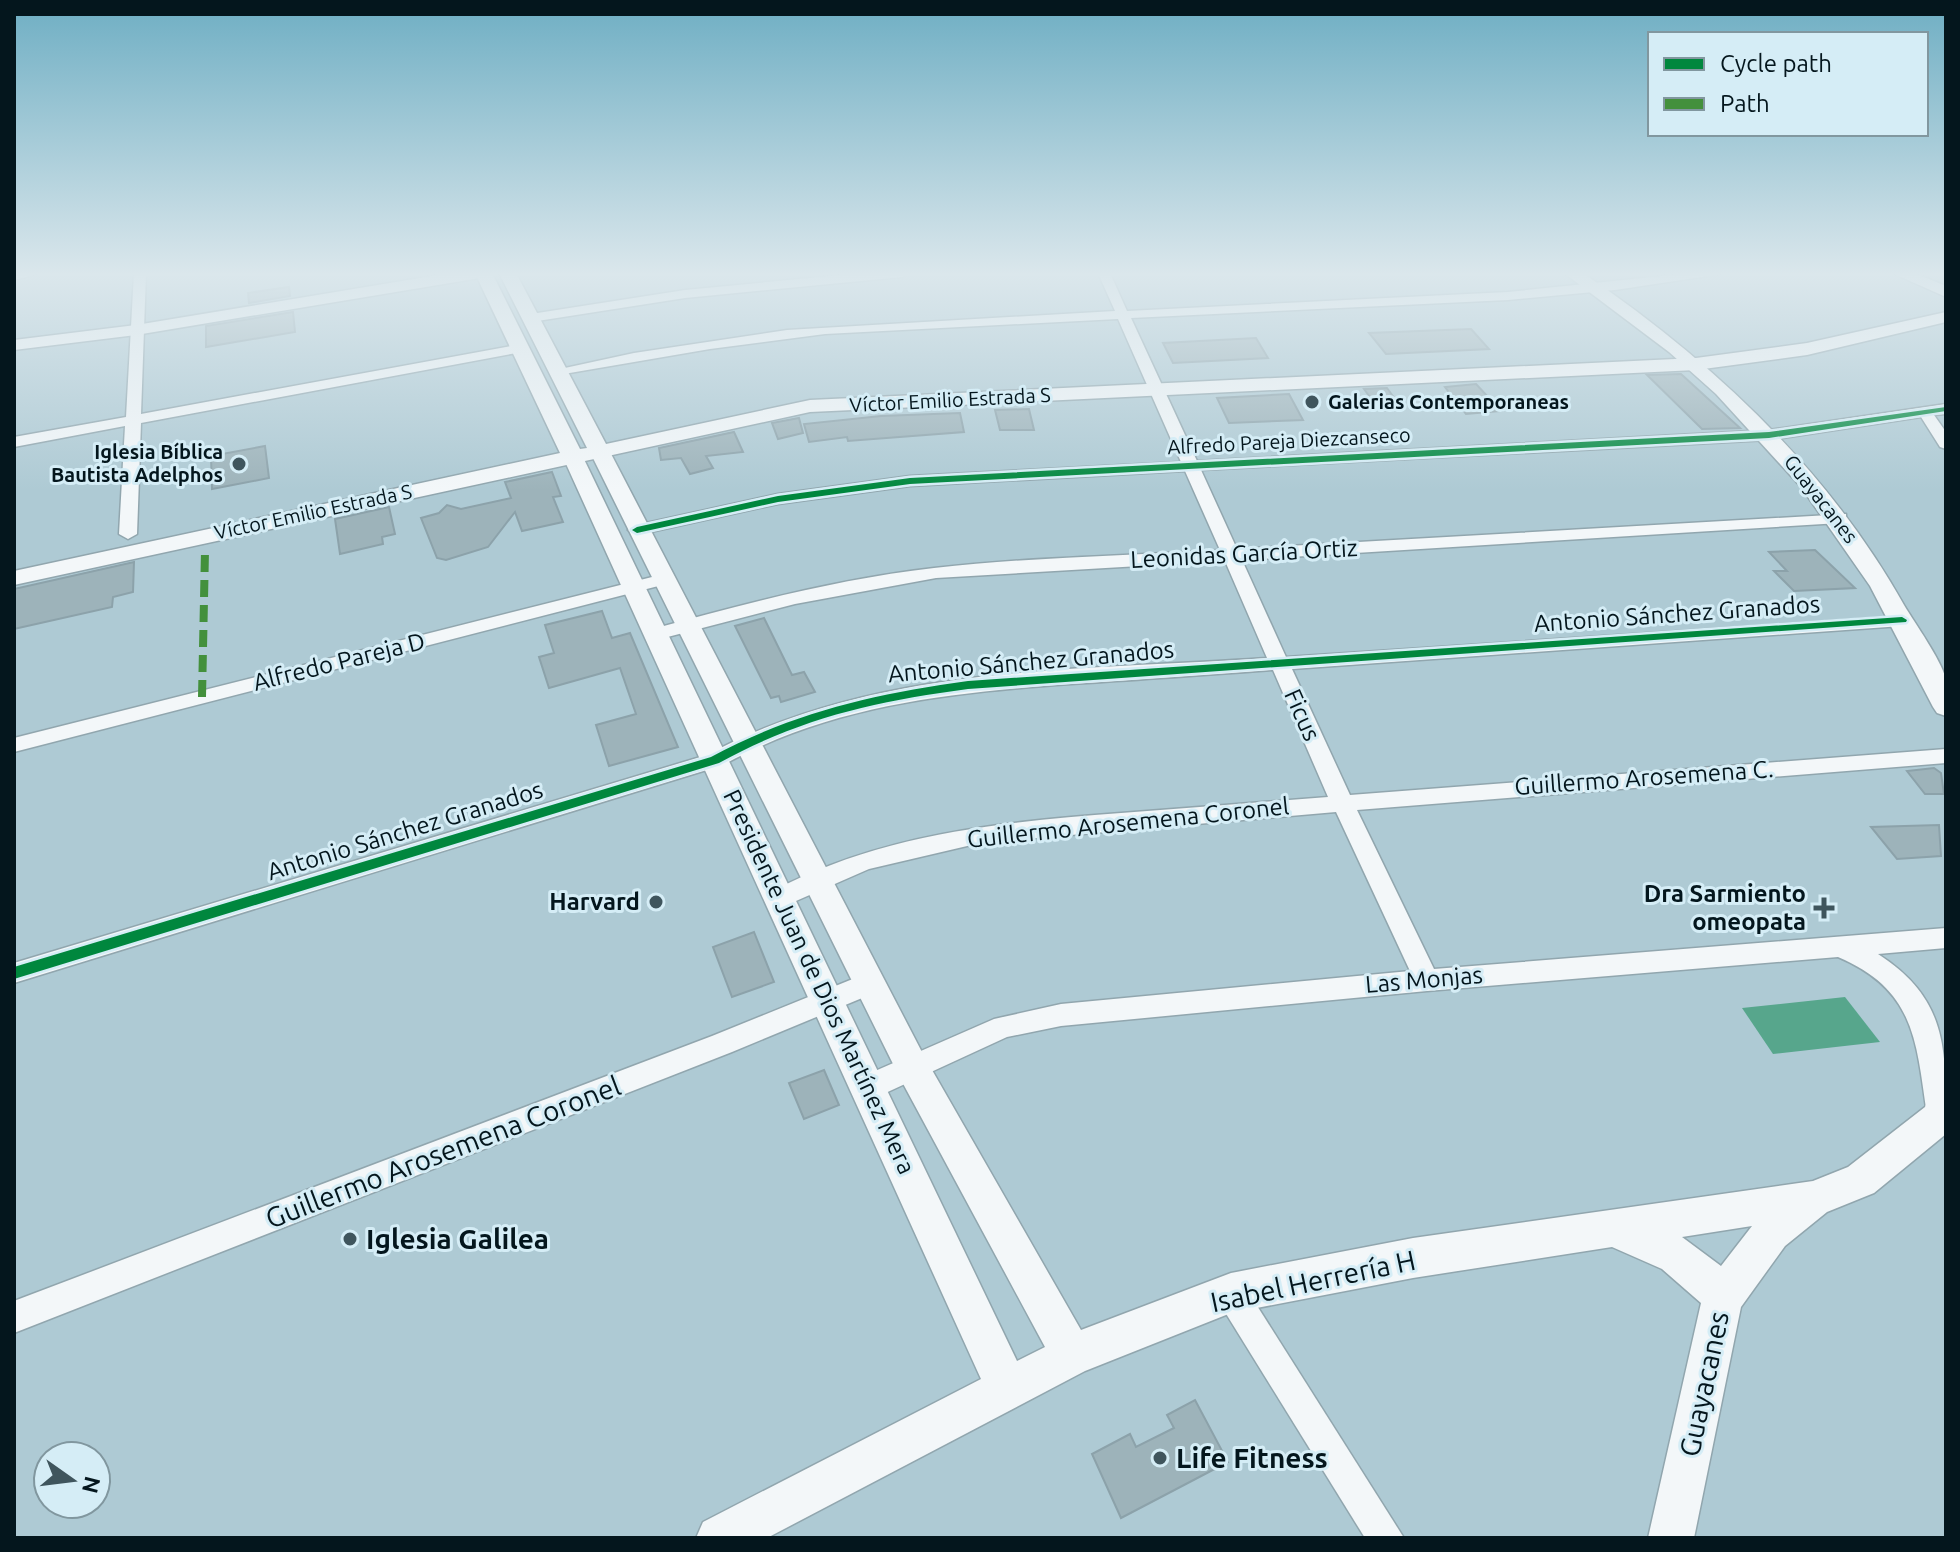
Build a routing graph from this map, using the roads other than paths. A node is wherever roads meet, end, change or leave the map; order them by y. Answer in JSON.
{"nodes":[{"id":1,"x":136,"y":345,"type":"edge"},
{"id":2,"x":545,"y":345,"type":"edge"},
{"id":3,"x":697,"y":345,"type":"edge"},
{"id":4,"x":1136,"y":345,"type":"edge"},
{"id":5,"x":1671,"y":345,"type":"edge"},
{"id":6,"x":1801,"y":345,"type":"edge"},
{"id":7,"x":522,"y":348,"type":"joint"},
{"id":8,"x":1687,"y":358,"type":"junction"},
{"id":9,"x":558,"y":371,"type":"junction"},
{"id":10,"x":1155,"y":383,"type":"junction"},
{"id":11,"x":1946,"y":409,"type":"edge"},
{"id":12,"x":1926,"y":414,"type":"junction"},
{"id":13,"x":134,"y":420,"type":"junction"},
{"id":14,"x":1769,"y":435,"type":"junction"},
{"id":15,"x":14,"y":442,"type":"edge"},
{"id":16,"x":1946,"y":444,"type":"edge"},
{"id":17,"x":579,"y":446,"type":"junction"},
{"id":18,"x":1190,"y":466,"type":"junction"},
{"id":19,"x":1840,"y":518,"type":"junction"},
{"id":20,"x":637,"y":530,"type":"junction"},
{"id":21,"x":128,"y":534,"type":"junction"},
{"id":22,"x":1229,"y":555,"type":"junction"},
{"id":23,"x":14,"y":558,"type":"edge"},
{"id":24,"x":14,"y":578,"type":"edge"},
{"id":25,"x":664,"y":579,"type":"junction"},
{"id":26,"x":634,"y":587,"type":"junction"},
{"id":27,"x":1902,"y":620,"type":"junction"},
{"id":28,"x":686,"y":625,"type":"junction"},
{"id":29,"x":656,"y":634,"type":"junction"},
{"id":30,"x":1280,"y":664,"type":"junction"},
{"id":31,"x":1946,"y":704,"type":"edge"},
{"id":32,"x":745,"y":743,"type":"junction"},
{"id":33,"x":14,"y":745,"type":"edge"},
{"id":34,"x":1946,"y":756,"type":"edge"},
{"id":35,"x":715,"y":760,"type":"junction"},
{"id":36,"x":1342,"y":802,"type":"junction"},
{"id":37,"x":817,"y":877,"type":"junction"},
{"id":38,"x":780,"y":899,"type":"junction"},
{"id":39,"x":1946,"y":938,"type":"edge"},
{"id":40,"x":1836,"y":945,"type":"junction"},
{"id":41,"x":14,"y":973,"type":"edge"},
{"id":42,"x":1427,"y":980,"type":"junction"},
{"id":43,"x":870,"y":983,"type":"junction"},
{"id":44,"x":828,"y":999,"type":"junction"},
{"id":45,"x":912,"y":1067,"type":"junction"},
{"id":46,"x":869,"y":1087,"type":"junction"},
{"id":47,"x":1944,"y":1106,"type":"edge"},
{"id":48,"x":1813,"y":1199,"type":"junction"},
{"id":49,"x":1614,"y":1230,"type":"junction"},
{"id":50,"x":1231,"y":1293,"type":"junction"},
{"id":51,"x":1722,"y":1298,"type":"junction"},
{"id":52,"x":14,"y":1317,"type":"edge"},
{"id":53,"x":1072,"y":1355,"type":"junction"},
{"id":54,"x":1008,"y":1389,"type":"junction"},
{"id":55,"x":719,"y":1538,"type":"edge"},
{"id":56,"x":1386,"y":1538,"type":"edge"},
{"id":57,"x":1671,"y":1538,"type":"edge"}],
"edges":[{"from":1,"to":13,"type":"street"},
{"from":2,"to":9,"type":"main road","name":"Presidente Juan de Dios Martínez Mera"},
{"from":3,"to":9,"type":"street"},
{"from":4,"to":10,"type":"street","name":"Ficus"},
{"from":5,"to":8,"type":"street","name":"Guayacanes"},
{"from":6,"to":8,"type":"main road","name":"Víctor Emilio Estrada S"},
{"from":7,"to":13,"type":"street"},
{"from":7,"to":17,"type":"main road","name":"Presidente Juan de Dios Martínez Mera"},
{"from":8,"to":10,"type":"main road","name":"Víctor Emilio Estrada S"},
{"from":8,"to":14,"type":"street","name":"Guayacanes"},
{"from":9,"to":17,"type":"main road","name":"Presidente Juan de Dios Martínez Mera"},
{"from":10,"to":17,"type":"main road","name":"Víctor Emilio Estrada S"},
{"from":10,"to":18,"type":"street","name":"Ficus"},
{"from":11,"to":12,"type":"street","name":"Alfredo Pareja Diezcanseco"},
{"from":12,"to":14,"type":"street","name":"Alfredo Pareja Diezcanseco"},
{"from":12,"to":16,"type":"street"},
{"from":13,"to":15,"type":"street"},
{"from":13,"to":21,"type":"street"},
{"from":14,"to":18,"type":"street","name":"Alfredo Pareja Diezcanseco"},
{"from":14,"to":19,"type":"street","name":"Guayacanes"},
{"from":17,"to":20,"type":"street","name":"Presidente Juan de Dios Martínez Mera"},
{"from":17,"to":21,"type":"main road","name":"Víctor Emilio Estrada S"},
{"from":17,"to":24,"type":"main road","name":"Víctor Emilio Estrada S"},
{"from":17,"to":26,"type":"street","name":"Presidente Juan de Dios Martínez Mera"},
{"from":18,"to":20,"type":"street","name":"Alfredo Pareja Diezcanseco"},
{"from":18,"to":22,"type":"street","name":"Ficus"},
{"from":19,"to":22,"type":"street","name":"Leonidas García Ortiz"},
{"from":19,"to":27,"type":"street","name":"Guayacanes"},
{"from":20,"to":25,"type":"street","name":"Presidente Juan de Dios Martínez Mera"},
{"from":21,"to":23,"type":"main road","name":"Víctor Emilio Estrada S"},
{"from":22,"to":28,"type":"street","name":"Leonidas García Ortiz"},
{"from":22,"to":30,"type":"street","name":"Ficus"},
{"from":25,"to":26,"type":"street","name":"Alfredo Pareja D"},
{"from":25,"to":28,"type":"street","name":"Presidente Juan de Dios Martínez Mera"},
{"from":26,"to":29,"type":"street","name":"Presidente Juan de Dios Martínez Mera"},
{"from":26,"to":33,"type":"street","name":"Alfredo Pareja D"},
{"from":27,"to":30,"type":"street","name":"Antonio Sánchez Granados"},
{"from":27,"to":31,"type":"street","name":"Guayacanes"},
{"from":28,"to":29,"type":"street","name":"Leonidas García Ortiz"},
{"from":28,"to":32,"type":"street","name":"Presidente Juan de Dios Martínez Mera"},
{"from":29,"to":35,"type":"street","name":"Presidente Juan de Dios Martínez Mera"},
{"from":30,"to":32,"type":"street","name":"Antonio Sánchez Granados"},
{"from":30,"to":36,"type":"street","name":"Ficus"},
{"from":32,"to":35,"type":"street","name":"Antonio Sánchez Granados"},
{"from":32,"to":37,"type":"street","name":"Presidente Juan de Dios Martínez Mera"},
{"from":34,"to":36,"type":"street","name":"Guillermo Arosemena C."},
{"from":35,"to":38,"type":"street","name":"Presidente Juan de Dios Martínez Mera"},
{"from":35,"to":41,"type":"street","name":"Antonio Sánchez Granados"},
{"from":36,"to":37,"type":"street","name":"Guillermo Arosemena Coronel"},
{"from":36,"to":42,"type":"street","name":"Ficus"},
{"from":37,"to":38,"type":"street","name":"Guillermo Arosemena Coronel"},
{"from":37,"to":43,"type":"street","name":"Presidente Juan de Dios Martínez Mera"},
{"from":38,"to":44,"type":"street","name":"Presidente Juan de Dios Martínez Mera"},
{"from":39,"to":40,"type":"street","name":"Las Monjas"},
{"from":40,"to":42,"type":"street","name":"Las Monjas"},
{"from":40,"to":47,"type":"street"},
{"from":42,"to":45,"type":"street","name":"Las Monjas"},
{"from":43,"to":44,"type":"street","name":"Guillermo Arosemena Coronel"},
{"from":43,"to":45,"type":"street","name":"Presidente Juan de Dios Martínez Mera"},
{"from":44,"to":46,"type":"street","name":"Presidente Juan de Dios Martínez Mera"},
{"from":44,"to":52,"type":"street","name":"Guillermo Arosemena Coronel"},
{"from":45,"to":46,"type":"street","name":"Las Monjas"},
{"from":45,"to":53,"type":"street","name":"Presidente Juan de Dios Martínez Mera"},
{"from":46,"to":54,"type":"street","name":"Presidente Juan de Dios Martínez Mera"},
{"from":47,"to":48,"type":"street","name":"Guayacanes"},
{"from":48,"to":49,"type":"street","name":"Isabel Herrería H"},
{"from":48,"to":51,"type":"street","name":"Guayacanes"},
{"from":49,"to":50,"type":"street","name":"Isabel Herrería H"},
{"from":49,"to":51,"type":"street"},
{"from":50,"to":53,"type":"street","name":"Isabel Herrería H"},
{"from":50,"to":56,"type":"street"},
{"from":51,"to":57,"type":"street","name":"Guayacanes"},
{"from":53,"to":54,"type":"street","name":"Isabel Herrería H"},
{"from":54,"to":55,"type":"street","name":"Isabel Herrería H"}]}
